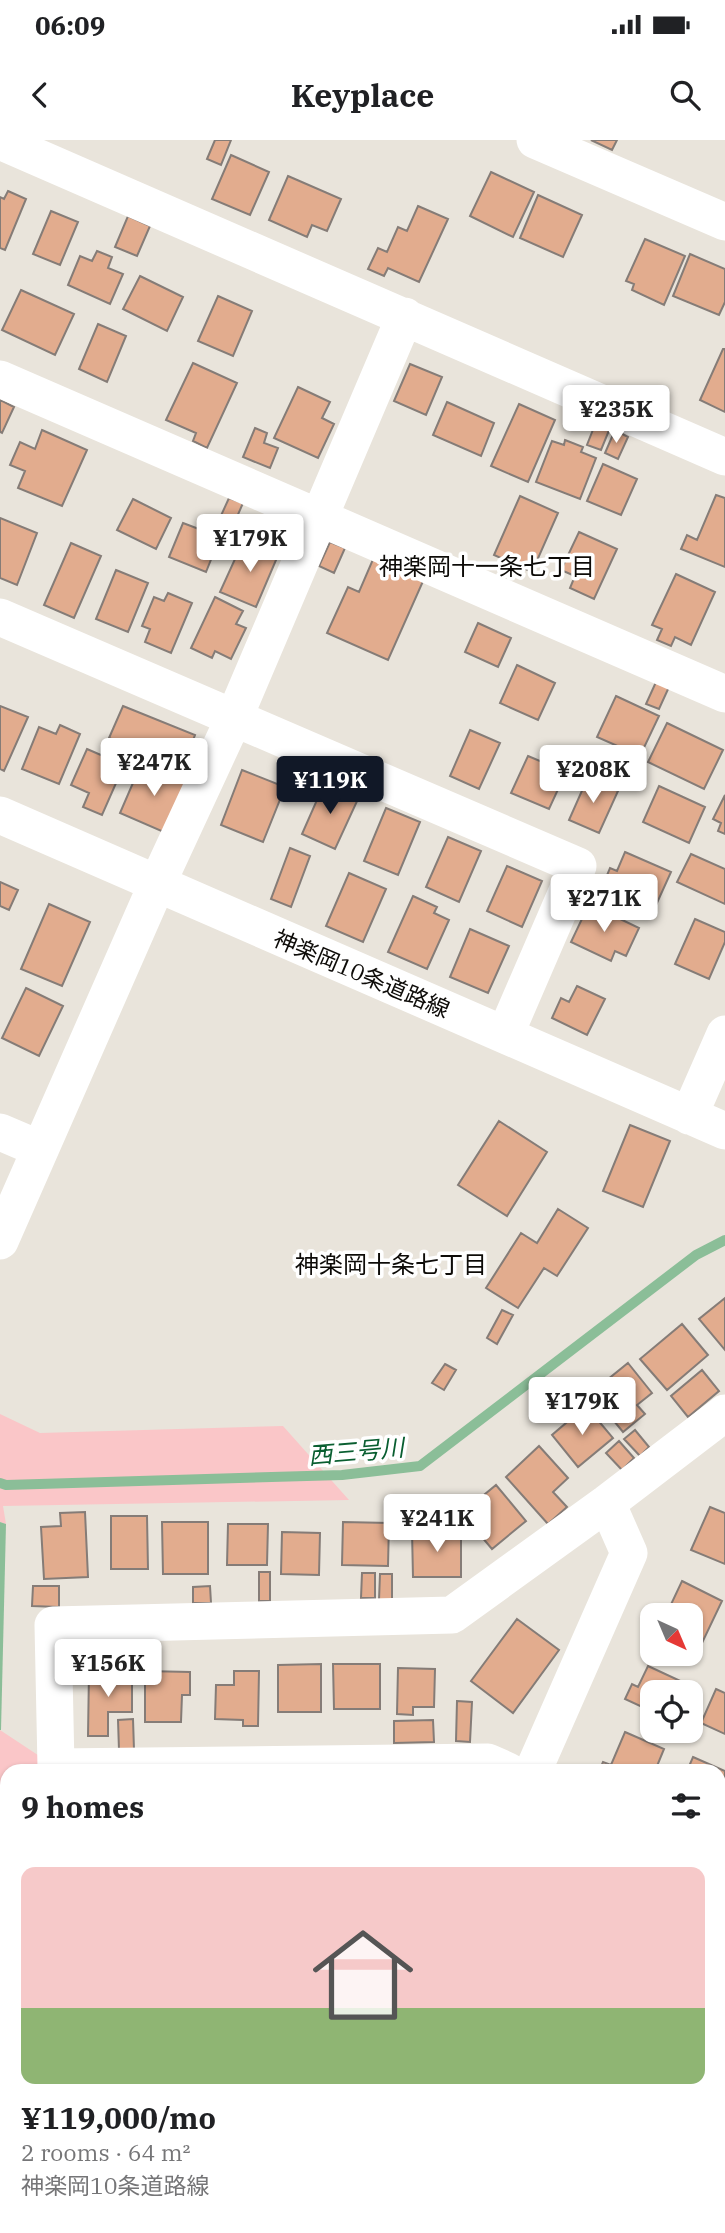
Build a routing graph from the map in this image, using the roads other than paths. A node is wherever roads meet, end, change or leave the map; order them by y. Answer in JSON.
{"nodes":[{"id":1,"x":535,"y":140,"type":"edge"},
{"id":2,"x":0,"y":141,"type":"edge"},
{"id":3,"x":725,"y":222,"type":"edge"},
{"id":4,"x":405,"y":316,"type":"junction"},
{"id":5,"x":0,"y":379,"type":"edge"},
{"id":6,"x":725,"y":457,"type":"edge"},
{"id":7,"x":319,"y":517,"type":"junction"},
{"id":8,"x":0,"y":617,"type":"edge"},
{"id":9,"x":725,"y":694,"type":"edge"},
{"id":10,"x":234,"y":718,"type":"junction"},
{"id":11,"x":0,"y":815,"type":"edge"},
{"id":12,"x":157,"y":884,"type":"junction"},
{"id":13,"x":725,"y":1034,"type":"edge"},
{"id":14,"x":505,"y":1035,"type":"junction"},
{"id":15,"x":689,"y":1116,"type":"junction"},
{"id":16,"x":725,"y":1131,"type":"edge"},
{"id":17,"x":0,"y":1132,"type":"edge"},
{"id":18,"x":40,"y":1149,"type":"junction"},
{"id":19,"x":0,"y":1241,"type":"edge"},
{"id":20,"x":725,"y":1413,"type":"edge"},
{"id":21,"x":607,"y":1503,"type":"junction"},
{"id":22,"x":56,"y":1764,"type":"edge"},
{"id":23,"x":344,"y":1764,"type":"edge"},
{"id":24,"x":492,"y":1764,"type":"edge"},
{"id":25,"x":536,"y":1764,"type":"edge"}],
"edges":[{"from":1,"to":3,"type":"street"},
{"from":2,"to":4,"type":"street"},
{"from":4,"to":6,"type":"street"},
{"from":4,"to":7,"type":"street"},
{"from":5,"to":7,"type":"street"},
{"from":7,"to":9,"type":"street"},
{"from":7,"to":10,"type":"street"},
{"from":8,"to":10,"type":"street"},
{"from":10,"to":12,"type":"street"},
{"from":10,"to":14,"type":"street"},
{"from":11,"to":12,"type":"street","name":"神楽岡10条道路線"},
{"from":12,"to":14,"type":"street","name":"神楽岡10条道路線"},
{"from":12,"to":18,"type":"street"},
{"from":13,"to":15,"type":"street"},
{"from":14,"to":15,"type":"street","name":"神楽岡10条道路線"},
{"from":15,"to":16,"type":"street","name":"神楽岡10条道路線"},
{"from":17,"to":18,"type":"street"},
{"from":18,"to":19,"type":"street"},
{"from":20,"to":21,"type":"street"},
{"from":21,"to":22,"type":"street"},
{"from":21,"to":25,"type":"street"},
{"from":23,"to":24,"type":"street"}]}
